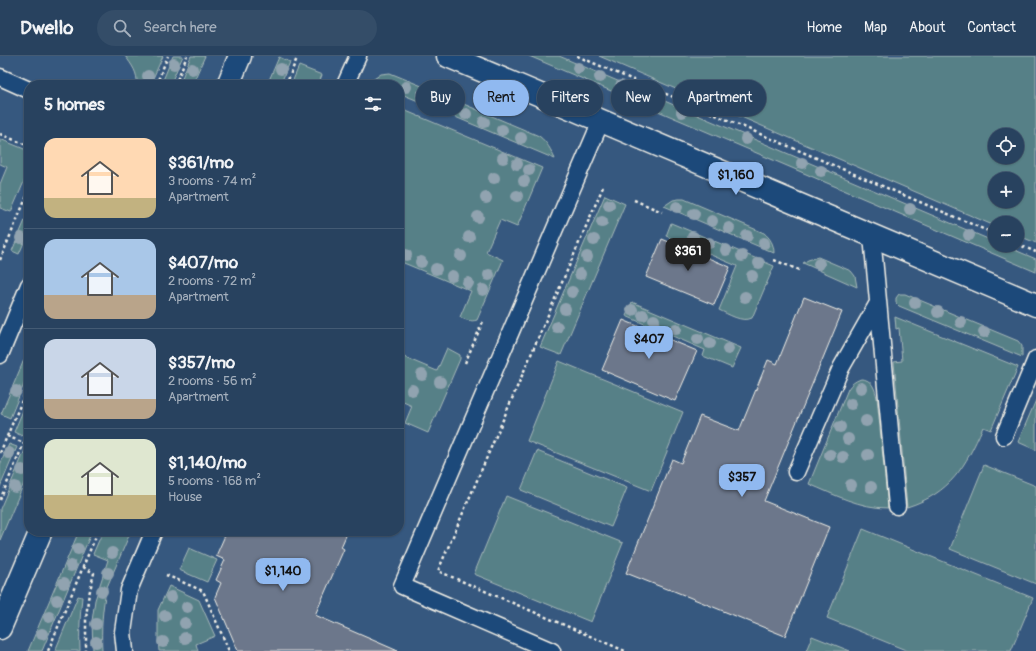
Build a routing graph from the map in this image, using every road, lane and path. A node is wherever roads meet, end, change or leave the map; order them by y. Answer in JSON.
{"nodes":[{"id":1,"x":168,"y":56,"type":"edge"},
{"id":2,"x":187,"y":56,"type":"edge"},
{"id":3,"x":240,"y":56,"type":"edge"},
{"id":4,"x":358,"y":56,"type":"edge"},
{"id":5,"x":448,"y":56,"type":"edge"},
{"id":6,"x":577,"y":56,"type":"edge"},
{"id":7,"x":297,"y":58,"type":"dead end"},
{"id":8,"x":0,"y":77,"type":"edge"},
{"id":9,"x":158,"y":80,"type":"edge"},
{"id":10,"x":177,"y":80,"type":"edge"},
{"id":11,"x":230,"y":80,"type":"edge"},
{"id":12,"x":288,"y":80,"type":"edge"},
{"id":13,"x":347,"y":80,"type":"edge"},
{"id":14,"x":24,"y":88,"type":"edge"},
{"id":15,"x":601,"y":121,"type":"junction"},
{"id":16,"x":0,"y":134,"type":"edge"},
{"id":17,"x":24,"y":144,"type":"edge"},
{"id":18,"x":603,"y":186,"type":"dead end"},
{"id":19,"x":634,"y":200,"type":"dead end"},
{"id":20,"x":24,"y":204,"type":"edge"},
{"id":21,"x":662,"y":212,"type":"dead end"},
{"id":22,"x":988,"y":231,"type":"edge"},
{"id":23,"x":872,"y":236,"type":"junction"},
{"id":24,"x":1024,"y":247,"type":"edge"},
{"id":25,"x":1036,"y":252,"type":"edge"},
{"id":26,"x":0,"y":260,"type":"edge"},
{"id":27,"x":774,"y":260,"type":"dead end"},
{"id":28,"x":799,"y":270,"type":"dead end"},
{"id":29,"x":24,"y":297,"type":"edge"},
{"id":30,"x":878,"y":303,"type":"junction"},
{"id":31,"x":1036,"y":305,"type":"edge"},
{"id":32,"x":484,"y":320,"type":"dead end"},
{"id":33,"x":0,"y":355,"type":"edge"},
{"id":34,"x":1036,"y":359,"type":"edge"},
{"id":35,"x":465,"y":363,"type":"dead end"},
{"id":36,"x":24,"y":396,"type":"edge"},
{"id":37,"x":7,"y":436,"type":"junction"},
{"id":38,"x":1004,"y":436,"type":"dead end"},
{"id":39,"x":24,"y":443,"type":"joint"},
{"id":40,"x":0,"y":453,"type":"edge"},
{"id":41,"x":796,"y":472,"type":"dead end"},
{"id":42,"x":0,"y":500,"type":"edge"},
{"id":43,"x":897,"y":506,"type":"dead end"},
{"id":44,"x":39,"y":536,"type":"edge"},
{"id":45,"x":96,"y":536,"type":"edge"},
{"id":46,"x":152,"y":536,"type":"edge"},
{"id":47,"x":83,"y":567,"type":"junction"},
{"id":48,"x":166,"y":575,"type":"dead end"},
{"id":49,"x":0,"y":628,"type":"edge"},
{"id":50,"x":48,"y":651,"type":"edge"},
{"id":51,"x":86,"y":651,"type":"edge"},
{"id":52,"x":125,"y":651,"type":"edge"},
{"id":53,"x":229,"y":651,"type":"edge"},
{"id":54,"x":552,"y":651,"type":"edge"},
{"id":55,"x":625,"y":651,"type":"edge"}],
"edges":[{"from":1,"to":9,"type":"path"},
{"from":2,"to":10,"type":"path"},
{"from":3,"to":11,"type":"street"},
{"from":4,"to":13,"type":"lane"},
{"from":5,"to":15,"type":"street"},
{"from":6,"to":22,"type":"path"},
{"from":7,"to":12,"type":"path"},
{"from":8,"to":14,"type":"lane"},
{"from":15,"to":23,"type":"street"},
{"from":15,"to":54,"type":"lane"},
{"from":16,"to":17,"type":"path"},
{"from":18,"to":55,"type":"path"},
{"from":19,"to":21,"type":"path"},
{"from":20,"to":26,"type":"path"},
{"from":23,"to":30,"type":"lane"},
{"from":23,"to":31,"type":"street"},
{"from":24,"to":25,"type":"path"},
{"from":27,"to":28,"type":"path"},
{"from":29,"to":33,"type":"lane"},
{"from":30,"to":41,"type":"lane"},
{"from":30,"to":43,"type":"lane"},
{"from":32,"to":35,"type":"path"},
{"from":34,"to":38,"type":"lane"},
{"from":36,"to":37,"type":"path"},
{"from":37,"to":39,"type":"path"},
{"from":37,"to":40,"type":"path"},
{"from":39,"to":42,"type":"path"},
{"from":44,"to":49,"type":"street"},
{"from":45,"to":47,"type":"path"},
{"from":46,"to":52,"type":"lane"},
{"from":47,"to":50,"type":"path"},
{"from":47,"to":51,"type":"path"},
{"from":48,"to":53,"type":"path"}]}
